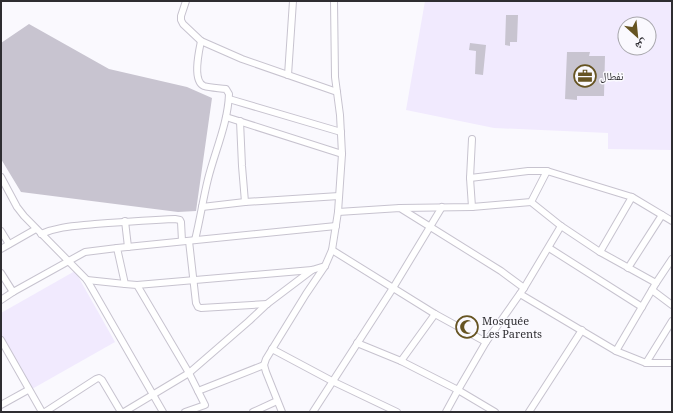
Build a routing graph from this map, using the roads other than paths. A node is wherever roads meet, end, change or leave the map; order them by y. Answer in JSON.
{"nodes":[{"id":1,"x":186,"y":1,"type":"edge"},
{"id":2,"x":292,"y":1,"type":"edge"},
{"id":3,"x":334,"y":1,"type":"edge"},
{"id":4,"x":201,"y":41,"type":"junction"},
{"id":5,"x":288,"y":75,"type":"junction"},
{"id":6,"x":337,"y":92,"type":"junction"},
{"id":7,"x":229,"y":99,"type":"junction"},
{"id":8,"x":226,"y":117,"type":"junction"},
{"id":9,"x":240,"y":121,"type":"junction"},
{"id":10,"x":341,"y":132,"type":"junction"},
{"id":11,"x":472,"y":139,"type":"dead end"},
{"id":12,"x":342,"y":154,"type":"junction"},
{"id":13,"x":548,"y":170,"type":"junction"},
{"id":14,"x":1,"y":177,"type":"edge"},
{"id":15,"x":470,"y":178,"type":"junction"},
{"id":16,"x":339,"y":196,"type":"junction"},
{"id":17,"x":632,"y":197,"type":"junction"},
{"id":18,"x":246,"y":202,"type":"junction"},
{"id":19,"x":531,"y":202,"type":"junction"},
{"id":20,"x":202,"y":207,"type":"junction"},
{"id":21,"x":472,"y":207,"type":"junction"},
{"id":22,"x":400,"y":208,"type":"junction"},
{"id":23,"x":442,"y":208,"type":"junction"},
{"id":24,"x":338,"y":212,"type":"junction"},
{"id":25,"x":662,"y":216,"type":"junction"},
{"id":26,"x":125,"y":221,"type":"junction"},
{"id":27,"x":672,"y":221,"type":"edge"},
{"id":28,"x":336,"y":226,"type":"junction"},
{"id":29,"x":561,"y":226,"type":"junction"},
{"id":30,"x":429,"y":227,"type":"junction"},
{"id":31,"x":36,"y":229,"type":"junction"},
{"id":32,"x":1,"y":231,"type":"edge"},
{"id":33,"x":41,"y":234,"type":"junction"},
{"id":34,"x":189,"y":241,"type":"junction"},
{"id":35,"x":9,"y":244,"type":"junction"},
{"id":36,"x":128,"y":247,"type":"junction"},
{"id":37,"x":117,"y":248,"type":"junction"},
{"id":38,"x":549,"y":248,"type":"junction"},
{"id":39,"x":1,"y":249,"type":"edge"},
{"id":40,"x":332,"y":250,"type":"junction"},
{"id":41,"x":600,"y":252,"type":"junction"},
{"id":42,"x":672,"y":259,"type":"edge"},
{"id":43,"x":69,"y":261,"type":"junction"},
{"id":44,"x":325,"y":266,"type":"junction"},
{"id":45,"x":628,"y":268,"type":"junction"},
{"id":46,"x":312,"y":270,"type":"junction"},
{"id":47,"x":1,"y":272,"type":"edge"},
{"id":48,"x":87,"y":280,"type":"junction"},
{"id":49,"x":193,"y":281,"type":"junction"},
{"id":50,"x":656,"y":283,"type":"junction"},
{"id":51,"x":125,"y":284,"type":"junction"},
{"id":52,"x":138,"y":285,"type":"junction"},
{"id":53,"x":393,"y":288,"type":"junction"},
{"id":54,"x":524,"y":288,"type":"junction"},
{"id":55,"x":652,"y":290,"type":"junction"},
{"id":56,"x":13,"y":292,"type":"junction"},
{"id":57,"x":520,"y":294,"type":"junction"},
{"id":58,"x":1,"y":300,"type":"edge"},
{"id":59,"x":267,"y":304,"type":"junction"},
{"id":60,"x":672,"y":305,"type":"edge"},
{"id":61,"x":642,"y":307,"type":"junction"},
{"id":62,"x":434,"y":314,"type":"junction"},
{"id":63,"x":672,"y":321,"type":"edge"},
{"id":64,"x":582,"y":330,"type":"junction"},
{"id":65,"x":1,"y":340,"type":"edge"},
{"id":66,"x":486,"y":342,"type":"junction"},
{"id":67,"x":357,"y":343,"type":"junction"},
{"id":68,"x":272,"y":349,"type":"junction"},
{"id":69,"x":616,"y":351,"type":"junction"},
{"id":70,"x":401,"y":361,"type":"junction"},
{"id":71,"x":646,"y":363,"type":"junction"},
{"id":72,"x":672,"y":363,"type":"edge"},
{"id":73,"x":264,"y":365,"type":"junction"},
{"id":74,"x":189,"y":373,"type":"junction"},
{"id":75,"x":332,"y":381,"type":"junction"},
{"id":76,"x":28,"y":390,"type":"junction"},
{"id":77,"x":458,"y":390,"type":"junction"},
{"id":78,"x":198,"y":391,"type":"junction"},
{"id":79,"x":153,"y":395,"type":"junction"},
{"id":80,"x":277,"y":401,"type":"junction"},
{"id":81,"x":1,"y":405,"type":"edge"},
{"id":82,"x":205,"y":405,"type":"junction"},
{"id":83,"x":42,"y":412,"type":"edge"},
{"id":84,"x":45,"y":412,"type":"edge"},
{"id":85,"x":122,"y":412,"type":"edge"},
{"id":86,"x":163,"y":412,"type":"edge"},
{"id":87,"x":185,"y":412,"type":"edge"},
{"id":88,"x":207,"y":412,"type":"edge"},
{"id":89,"x":253,"y":412,"type":"edge"},
{"id":90,"x":282,"y":412,"type":"edge"},
{"id":91,"x":313,"y":412,"type":"edge"},
{"id":92,"x":397,"y":412,"type":"edge"},
{"id":93,"x":446,"y":412,"type":"edge"},
{"id":94,"x":495,"y":412,"type":"edge"},
{"id":95,"x":528,"y":412,"type":"edge"}],
"edges":[{"from":1,"to":4,"type":"street"},
{"from":2,"to":5,"type":"street"},
{"from":3,"to":6,"type":"street"},
{"from":4,"to":5,"type":"street"},
{"from":4,"to":7,"type":"street"},
{"from":5,"to":6,"type":"street"},
{"from":6,"to":10,"type":"street"},
{"from":7,"to":8,"type":"street"},
{"from":7,"to":10,"type":"street"},
{"from":8,"to":9,"type":"street"},
{"from":8,"to":20,"type":"street"},
{"from":9,"to":12,"type":"street"},
{"from":9,"to":18,"type":"street"},
{"from":10,"to":12,"type":"street"},
{"from":11,"to":15,"type":"street"},
{"from":12,"to":16,"type":"street"},
{"from":13,"to":15,"type":"street"},
{"from":13,"to":17,"type":"street"},
{"from":13,"to":19,"type":"street"},
{"from":14,"to":31,"type":"street"},
{"from":15,"to":21,"type":"street"},
{"from":16,"to":18,"type":"street"},
{"from":16,"to":24,"type":"street"},
{"from":17,"to":25,"type":"street"},
{"from":17,"to":41,"type":"street"},
{"from":18,"to":20,"type":"street"},
{"from":19,"to":21,"type":"street"},
{"from":19,"to":29,"type":"street"},
{"from":20,"to":34,"type":"street"},
{"from":21,"to":23,"type":"street"},
{"from":22,"to":23,"type":"street"},
{"from":22,"to":24,"type":"street"},
{"from":22,"to":30,"type":"street"},
{"from":23,"to":30,"type":"street"},
{"from":24,"to":28,"type":"street"},
{"from":25,"to":27,"type":"street"},
{"from":25,"to":45,"type":"street"},
{"from":26,"to":33,"type":"street"},
{"from":26,"to":34,"type":"street"},
{"from":26,"to":36,"type":"street"},
{"from":28,"to":34,"type":"street"},
{"from":28,"to":40,"type":"street"},
{"from":29,"to":38,"type":"street"},
{"from":29,"to":41,"type":"street"},
{"from":30,"to":53,"type":"street"},
{"from":30,"to":54,"type":"street"},
{"from":31,"to":33,"type":"street"},
{"from":31,"to":35,"type":"street"},
{"from":32,"to":35,"type":"street"},
{"from":33,"to":43,"type":"street"},
{"from":34,"to":36,"type":"street"},
{"from":34,"to":49,"type":"street"},
{"from":35,"to":39,"type":"street"},
{"from":36,"to":37,"type":"street"},
{"from":37,"to":43,"type":"street"},
{"from":37,"to":51,"type":"street"},
{"from":38,"to":54,"type":"street"},
{"from":38,"to":61,"type":"street"},
{"from":40,"to":44,"type":"street"},
{"from":40,"to":53,"type":"street"},
{"from":41,"to":45,"type":"street"},
{"from":42,"to":50,"type":"street"},
{"from":43,"to":48,"type":"street"},
{"from":43,"to":56,"type":"street"},
{"from":44,"to":46,"type":"street"},
{"from":44,"to":68,"type":"street"},
{"from":45,"to":50,"type":"street"},
{"from":46,"to":49,"type":"street"},
{"from":46,"to":59,"type":"street"},
{"from":47,"to":56,"type":"street"},
{"from":48,"to":51,"type":"street"},
{"from":48,"to":79,"type":"street"},
{"from":49,"to":52,"type":"street"},
{"from":49,"to":59,"type":"street"},
{"from":50,"to":55,"type":"street"},
{"from":51,"to":52,"type":"street"},
{"from":52,"to":74,"type":"street"},
{"from":53,"to":62,"type":"street"},
{"from":53,"to":67,"type":"street"},
{"from":54,"to":57,"type":"street"},
{"from":55,"to":60,"type":"street"},
{"from":55,"to":61,"type":"street"},
{"from":56,"to":58,"type":"street"},
{"from":57,"to":64,"type":"street"},
{"from":57,"to":66,"type":"street"},
{"from":59,"to":74,"type":"street"},
{"from":61,"to":69,"type":"street"},
{"from":62,"to":66,"type":"street"},
{"from":62,"to":70,"type":"street"},
{"from":63,"to":71,"type":"street"},
{"from":64,"to":69,"type":"street"},
{"from":64,"to":95,"type":"street"},
{"from":65,"to":76,"type":"street"},
{"from":66,"to":77,"type":"street"},
{"from":67,"to":70,"type":"street"},
{"from":67,"to":75,"type":"street"},
{"from":68,"to":73,"type":"street"},
{"from":68,"to":75,"type":"street"},
{"from":69,"to":71,"type":"street"},
{"from":70,"to":77,"type":"street"},
{"from":71,"to":72,"type":"street"},
{"from":73,"to":78,"type":"street"},
{"from":73,"to":80,"type":"street"},
{"from":74,"to":78,"type":"street"},
{"from":74,"to":79,"type":"street"},
{"from":75,"to":91,"type":"street"},
{"from":75,"to":92,"type":"street"},
{"from":76,"to":81,"type":"street"},
{"from":76,"to":83,"type":"street"},
{"from":77,"to":93,"type":"street"},
{"from":77,"to":94,"type":"street"},
{"from":78,"to":82,"type":"street"},
{"from":79,"to":85,"type":"street"},
{"from":79,"to":86,"type":"street"},
{"from":80,"to":89,"type":"street"},
{"from":80,"to":90,"type":"street"},
{"from":82,"to":87,"type":"street"},
{"from":82,"to":88,"type":"street"},
{"from":84,"to":85,"type":"street"}]}
